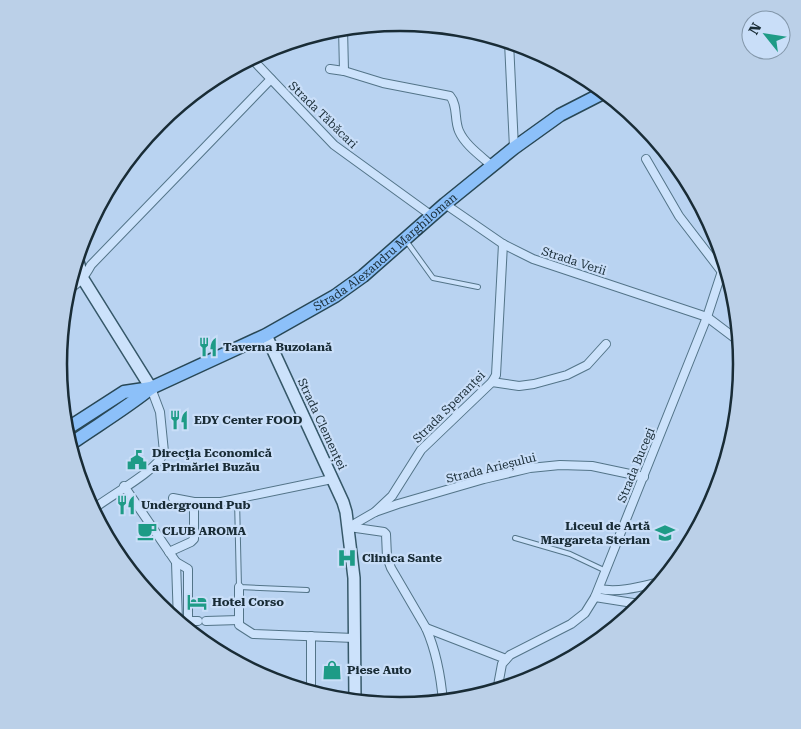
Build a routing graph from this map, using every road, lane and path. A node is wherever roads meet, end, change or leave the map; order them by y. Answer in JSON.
{"nodes":[{"id":1,"x":343,"y":37,"type":"edge"},
{"id":2,"x":508,"y":49,"type":"edge"},
{"id":3,"x":257,"y":64,"type":"edge"},
{"id":4,"x":330,"y":69,"type":"dead end"},
{"id":5,"x":344,"y":71,"type":"junction"},
{"id":6,"x":271,"y":79,"type":"junction"},
{"id":7,"x":598,"y":96,"type":"edge"},
{"id":8,"x":514,"y":148,"type":"junction"},
{"id":9,"x":646,"y":159,"type":"dead end"},
{"id":10,"x":492,"y":166,"type":"junction"},
{"id":11,"x":446,"y":204,"type":"junction"},
{"id":12,"x":432,"y":216,"type":"junction"},
{"id":13,"x":405,"y":240,"type":"junction"},
{"id":14,"x":503,"y":244,"type":"junction"},
{"id":15,"x":719,"y":268,"type":"edge"},
{"id":16,"x":81,"y":271,"type":"edge"},
{"id":17,"x":721,"y":275,"type":"edge"},
{"id":18,"x":83,"y":278,"type":"junction"},
{"id":19,"x":78,"y":283,"type":"edge"},
{"id":20,"x":478,"y":287,"type":"dead end"},
{"id":21,"x":707,"y":316,"type":"junction"},
{"id":22,"x":266,"y":335,"type":"junction"},
{"id":23,"x":732,"y":336,"type":"edge"},
{"id":24,"x":606,"y":344,"type":"dead end"},
{"id":25,"x":492,"y":382,"type":"junction"},
{"id":26,"x":151,"y":388,"type":"junction"},
{"id":27,"x":73,"y":425,"type":"edge"},
{"id":28,"x":76,"y":440,"type":"edge"},
{"id":29,"x":644,"y":477,"type":"junction"},
{"id":30,"x":332,"y":480,"type":"junction"},
{"id":31,"x":124,"y":486,"type":"junction"},
{"id":32,"x":173,"y":498,"type":"dead end"},
{"id":33,"x":237,"y":499,"type":"junction"},
{"id":34,"x":194,"y":502,"type":"junction"},
{"id":35,"x":99,"y":505,"type":"edge"},
{"id":36,"x":375,"y":512,"type":"junction"},
{"id":37,"x":349,"y":527,"type":"junction"},
{"id":38,"x":515,"y":538,"type":"dead end"},
{"id":39,"x":169,"y":552,"type":"junction"},
{"id":40,"x":176,"y":562,"type":"junction"},
{"id":41,"x":606,"y":571,"type":"junction"},
{"id":42,"x":652,"y":583,"type":"edge"},
{"id":43,"x":239,"y":587,"type":"junction"},
{"id":44,"x":599,"y":589,"type":"junction"},
{"id":45,"x":307,"y":590,"type":"dead end"},
{"id":46,"x":595,"y":597,"type":"junction"},
{"id":47,"x":633,"y":603,"type":"edge"},
{"id":48,"x":178,"y":612,"type":"edge"},
{"id":49,"x":188,"y":621,"type":"joint"},
{"id":50,"x":239,"y":622,"type":"junction"},
{"id":51,"x":426,"y":628,"type":"junction"},
{"id":52,"x":311,"y":636,"type":"junction"},
{"id":53,"x":354,"y":638,"type":"junction"},
{"id":54,"x":506,"y":659,"type":"junction"},
{"id":55,"x":499,"y":683,"type":"edge"},
{"id":56,"x":311,"y":685,"type":"edge"},
{"id":57,"x":355,"y":695,"type":"edge"},
{"id":58,"x":442,"y":695,"type":"edge"}],
"edges":[{"from":1,"to":5,"type":"street"},
{"from":2,"to":8,"type":"street"},
{"from":3,"to":6,"type":"street","name":"Strada Tăbăcari"},
{"from":4,"to":5,"type":"street"},
{"from":5,"to":10,"type":"street"},
{"from":6,"to":12,"type":"street","name":"Strada Tăbăcari"},
{"from":6,"to":18,"type":"street"},
{"from":7,"to":8,"type":"main road","name":"Strada Alexandru Marghiloman"},
{"from":8,"to":10,"type":"main road","name":"Strada Alexandru Marghiloman"},
{"from":9,"to":15,"type":"street"},
{"from":10,"to":11,"type":"main road","name":"Strada Alexandru Marghiloman"},
{"from":11,"to":12,"type":"main road","name":"Strada Alexandru Marghiloman"},
{"from":11,"to":14,"type":"street","name":"Strada Verii"},
{"from":12,"to":13,"type":"main road","name":"Strada Alexandru Marghiloman"},
{"from":13,"to":20,"type":"lane"},
{"from":13,"to":22,"type":"main road","name":"Strada Alexandru Marghiloman"},
{"from":14,"to":21,"type":"street","name":"Strada Verii"},
{"from":14,"to":25,"type":"street","name":"Strada Speranței"},
{"from":16,"to":18,"type":"street"},
{"from":17,"to":21,"type":"street","name":"Strada Bucegi"},
{"from":18,"to":19,"type":"street"},
{"from":18,"to":26,"type":"street"},
{"from":21,"to":23,"type":"street"},
{"from":21,"to":29,"type":"street","name":"Strada Bucegi"},
{"from":22,"to":26,"type":"main road","name":"Strada Alexandru Marghiloman"},
{"from":22,"to":30,"type":"street","name":"Strada Clemenței"},
{"from":24,"to":25,"type":"street"},
{"from":25,"to":36,"type":"street","name":"Strada Speranței"},
{"from":26,"to":27,"type":"main road"},
{"from":26,"to":28,"type":"main road"},
{"from":26,"to":31,"type":"street"},
{"from":29,"to":36,"type":"street","name":"Strada Arieșului"},
{"from":29,"to":41,"type":"street","name":"Strada Bucegi"},
{"from":30,"to":33,"type":"street"},
{"from":30,"to":37,"type":"street","name":"Strada Clemenței"},
{"from":31,"to":35,"type":"street"},
{"from":31,"to":39,"type":"street"},
{"from":32,"to":34,"type":"street"},
{"from":33,"to":34,"type":"street"},
{"from":33,"to":43,"type":"lane"},
{"from":34,"to":39,"type":"street"},
{"from":36,"to":37,"type":"street","name":"Strada Arieșului"},
{"from":37,"to":51,"type":"street"},
{"from":37,"to":53,"type":"street","name":"Strada Clemenței"},
{"from":38,"to":41,"type":"lane"},
{"from":39,"to":40,"type":"street"},
{"from":40,"to":48,"type":"street"},
{"from":40,"to":49,"type":"street"},
{"from":41,"to":44,"type":"street","name":"Strada Bucegi"},
{"from":42,"to":44,"type":"street"},
{"from":43,"to":45,"type":"lane"},
{"from":43,"to":50,"type":"street"},
{"from":44,"to":46,"type":"street","name":"Strada Bucegi"},
{"from":46,"to":47,"type":"street"},
{"from":46,"to":54,"type":"street","name":"Strada Bucegi"},
{"from":49,"to":50,"type":"street"},
{"from":50,"to":52,"type":"street"},
{"from":51,"to":54,"type":"street"},
{"from":51,"to":58,"type":"street"},
{"from":52,"to":53,"type":"street"},
{"from":52,"to":56,"type":"street"},
{"from":53,"to":57,"type":"street","name":"Strada Clemenței"},
{"from":54,"to":55,"type":"street"}]}
